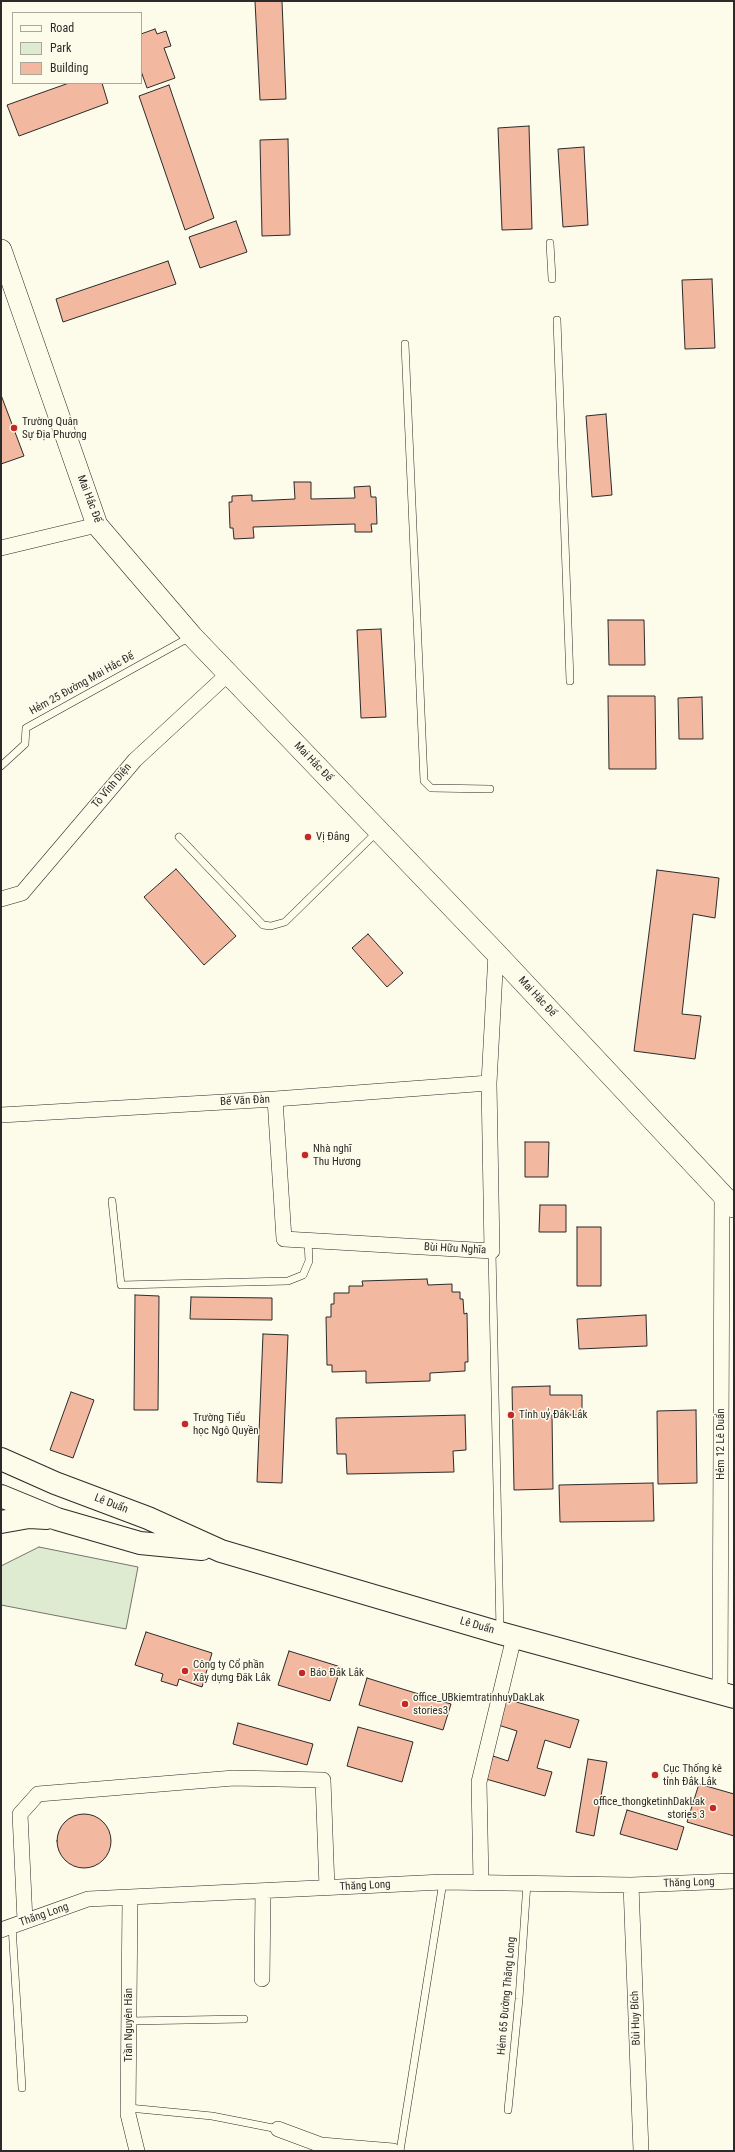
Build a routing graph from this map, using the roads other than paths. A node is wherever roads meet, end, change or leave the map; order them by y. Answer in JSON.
{"nodes":[{"id":1,"x":550,"y":243,"type":"dead end"},
{"id":2,"x":1,"y":250,"type":"edge"},
{"id":3,"x":552,"y":279,"type":"dead end"},
{"id":4,"x":557,"y":320,"type":"dead end"},
{"id":5,"x":405,"y":344,"type":"dead end"},
{"id":6,"x":97,"y":525,"type":"junction"},
{"id":7,"x":1,"y":548,"type":"edge"},
{"id":8,"x":192,"y":636,"type":"junction"},
{"id":9,"x":228,"y":674,"type":"junction"},
{"id":10,"x":570,"y":681,"type":"dead end"},
{"id":11,"x":1,"y":766,"type":"edge"},
{"id":12,"x":490,"y":789,"type":"dead end"},
{"id":13,"x":378,"y":830,"type":"junction"},
{"id":14,"x":179,"y":837,"type":"dead end"},
{"id":15,"x":1,"y":899,"type":"edge"},
{"id":16,"x":496,"y":953,"type":"junction"},
{"id":17,"x":489,"y":1083,"type":"junction"},
{"id":18,"x":275,"y":1099,"type":"junction"},
{"id":19,"x":1,"y":1115,"type":"edge"},
{"id":20,"x":112,"y":1201,"type":"dead end"},
{"id":21,"x":728,"y":1201,"type":"edge"},
{"id":22,"x":308,"y":1241,"type":"junction"},
{"id":23,"x":492,"y":1251,"type":"junction"},
{"id":24,"x":1,"y":1459,"type":"edge"},
{"id":25,"x":1,"y":1482,"type":"edge"},
{"id":26,"x":55,"y":1483,"type":"junction"},
{"id":27,"x":1,"y":1496,"type":"edge"},
{"id":28,"x":57,"y":1519,"type":"junction"},
{"id":29,"x":1,"y":1522,"type":"edge"},
{"id":30,"x":221,"y":1551,"type":"junction"},
{"id":31,"x":507,"y":1635,"type":"junction"},
{"id":32,"x":727,"y":1695,"type":"edge"},
{"id":33,"x":734,"y":1881,"type":"edge"},
{"id":34,"x":443,"y":1882,"type":"junction"},
{"id":35,"x":481,"y":1882,"type":"junction"},
{"id":36,"x":527,"y":1883,"type":"junction"},
{"id":37,"x":631,"y":1885,"type":"junction"},
{"id":38,"x":327,"y":1888,"type":"junction"},
{"id":39,"x":263,"y":1891,"type":"junction"},
{"id":40,"x":130,"y":1898,"type":"junction"},
{"id":41,"x":13,"y":1926,"type":"edge"},
{"id":42,"x":262,"y":1979,"type":"dead end"},
{"id":43,"x":244,"y":2019,"type":"dead end"},
{"id":44,"x":129,"y":2021,"type":"junction"},
{"id":45,"x":22,"y":2088,"type":"dead end"},
{"id":46,"x":129,"y":2108,"type":"junction"},
{"id":47,"x":508,"y":2110,"type":"dead end"},
{"id":48,"x":278,"y":2129,"type":"joint"},
{"id":49,"x":137,"y":2151,"type":"edge"},
{"id":50,"x":393,"y":2151,"type":"edge"},
{"id":51,"x":400,"y":2151,"type":"edge"},
{"id":52,"x":641,"y":2151,"type":"edge"}],
"edges":[{"from":1,"to":3,"type":"lane"},
{"from":2,"to":6,"type":"street","name":"Mai Hắc Đế"},
{"from":4,"to":10,"type":"lane"},
{"from":5,"to":12,"type":"lane"},
{"from":6,"to":7,"type":"street"},
{"from":6,"to":8,"type":"street","name":"Mai Hắc Đế"},
{"from":8,"to":9,"type":"street","name":"Mai Hắc Đế"},
{"from":8,"to":11,"type":"lane","name":"Hẻm 25 Đường Mai Hắc Đế"},
{"from":9,"to":13,"type":"street","name":"Mai Hắc Đế"},
{"from":9,"to":15,"type":"street","name":"Tô Vĩnh Diện"},
{"from":13,"to":14,"type":"lane"},
{"from":13,"to":16,"type":"street","name":"Mai Hắc Đế"},
{"from":16,"to":17,"type":"street","name":"Bùi Hữu Nghĩa"},
{"from":16,"to":21,"type":"street","name":"Mai Hắc Đế"},
{"from":17,"to":18,"type":"street","name":"Bế Văn Đàn"},
{"from":17,"to":23,"type":"street","name":"Bùi Hữu Nghĩa"},
{"from":18,"to":19,"type":"street","name":"Bế Văn Đàn"},
{"from":18,"to":22,"type":"street","name":"Bùi Hữu Nghĩa"},
{"from":20,"to":22,"type":"lane"},
{"from":21,"to":32,"type":"street","name":"Hẻm 12 Lê Duẩn"},
{"from":22,"to":23,"type":"street","name":"Bùi Hữu Nghĩa"},
{"from":23,"to":31,"type":"lane"},
{"from":24,"to":26,"type":"main road","name":"Lê Duẩn"},
{"from":25,"to":26,"type":"main road"},
{"from":26,"to":30,"type":"main road","name":"Lê Duẩn"},
{"from":27,"to":28,"type":"main road","name":"Lê Duẩn"},
{"from":28,"to":29,"type":"main road"},
{"from":28,"to":30,"type":"main road","name":"Lê Duẩn"},
{"from":30,"to":31,"type":"main road","name":"Lê Duẩn"},
{"from":31,"to":32,"type":"main road","name":"Lê Duẩn"},
{"from":31,"to":35,"type":"street"},
{"from":33,"to":37,"type":"street","name":"Thăng Long"},
{"from":34,"to":35,"type":"street","name":"Thăng Long"},
{"from":34,"to":38,"type":"street","name":"Thăng Long"},
{"from":34,"to":51,"type":"lane"},
{"from":35,"to":36,"type":"street","name":"Thăng Long"},
{"from":36,"to":37,"type":"street","name":"Thăng Long"},
{"from":36,"to":47,"type":"lane","name":"Hẻm 65 Đường Thăng Long"},
{"from":37,"to":52,"type":"street","name":"Bùi Huy Bích"},
{"from":38,"to":39,"type":"street","name":"Thăng Long"},
{"from":38,"to":41,"type":"street"},
{"from":39,"to":40,"type":"street","name":"Thăng Long"},
{"from":39,"to":42,"type":"street"},
{"from":40,"to":41,"type":"street","name":"Thăng Long"},
{"from":40,"to":44,"type":"street","name":"Trần Nguyên Hãn"},
{"from":41,"to":45,"type":"lane"},
{"from":43,"to":44,"type":"lane"},
{"from":44,"to":46,"type":"street","name":"Trần Nguyên Hãn"},
{"from":46,"to":48,"type":"lane"},
{"from":46,"to":49,"type":"street","name":"Trần Nguyên Hãn"},
{"from":48,"to":50,"type":"street"}]}
